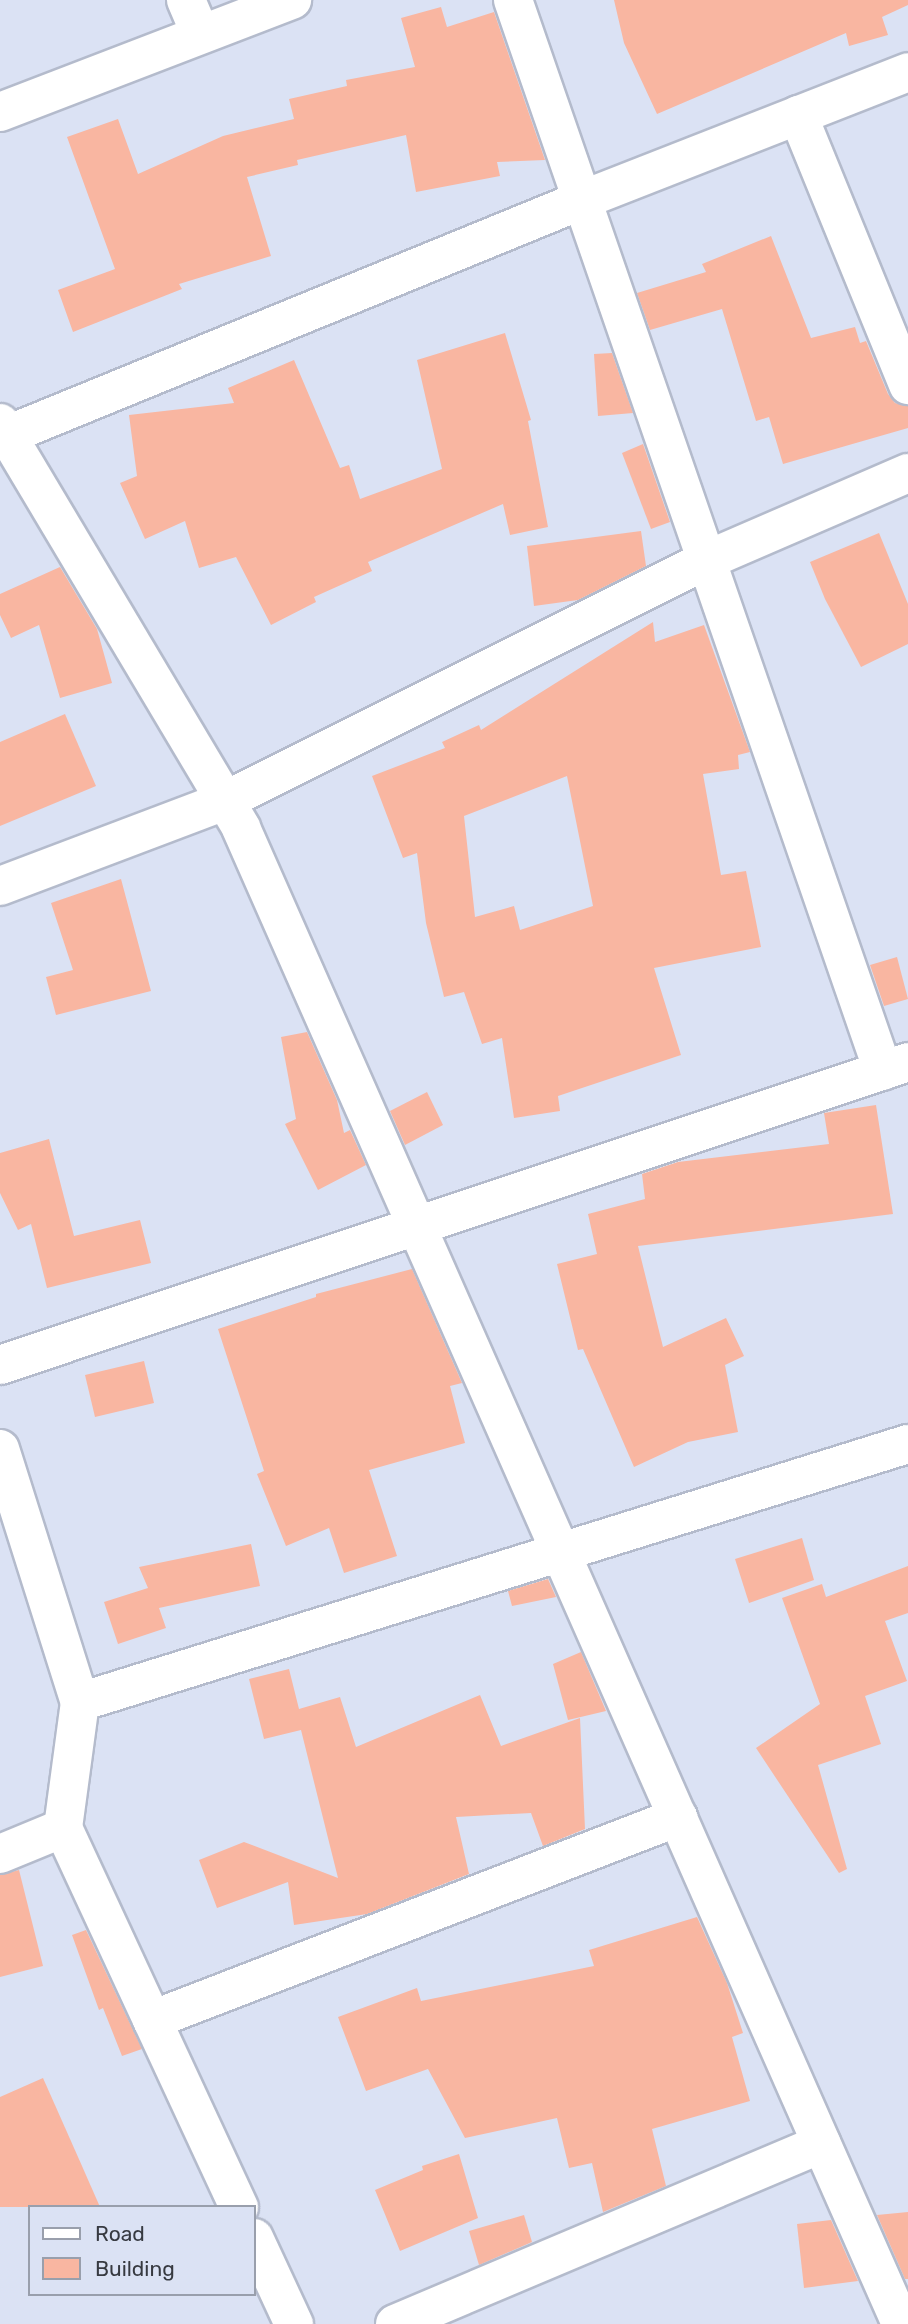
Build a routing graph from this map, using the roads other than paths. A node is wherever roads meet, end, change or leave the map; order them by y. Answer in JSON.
{"nodes":[{"id":1,"x":292,"y":0,"type":"edge"},
{"id":2,"x":513,"y":0,"type":"edge"},
{"id":3,"x":193,"y":17,"type":"edge"},
{"id":4,"x":908,"y":72,"type":"edge"},
{"id":5,"x":0,"y":113,"type":"edge"},
{"id":6,"x":798,"y":115,"type":"junction"},
{"id":7,"x":582,"y":200,"type":"junction"},
{"id":8,"x":908,"y":385,"type":"edge"},
{"id":9,"x":2,"y":432,"type":"edge"},
{"id":10,"x":908,"y":473,"type":"edge"},
{"id":11,"x":707,"y":560,"type":"junction"},
{"id":12,"x":225,"y":801,"type":"junction"},
{"id":13,"x":0,"y":886,"type":"edge"},
{"id":14,"x":895,"y":1066,"type":"edge"},
{"id":15,"x":417,"y":1225,"type":"junction"},
{"id":16,"x":0,"y":1365,"type":"edge"},
{"id":17,"x":907,"y":1445,"type":"edge"},
{"id":18,"x":0,"y":1449,"type":"edge"},
{"id":19,"x":562,"y":1552,"type":"junction"},
{"id":20,"x":80,"y":1702,"type":"junction"},
{"id":21,"x":678,"y":1818,"type":"junction"},
{"id":22,"x":63,"y":1828,"type":"junction"},
{"id":23,"x":0,"y":1854,"type":"edge"},
{"id":24,"x":152,"y":2020,"type":"junction"},
{"id":25,"x":822,"y":2144,"type":"junction"},
{"id":26,"x":238,"y":2205,"type":"edge"},
{"id":27,"x":256,"y":2242,"type":"edge"},
{"id":28,"x":294,"y":2324,"type":"edge"},
{"id":29,"x":395,"y":2324,"type":"edge"},
{"id":30,"x":901,"y":2324,"type":"edge"}],
"edges":[{"from":1,"to":3,"type":"street"},
{"from":2,"to":7,"type":"street"},
{"from":3,"to":5,"type":"street"},
{"from":4,"to":6,"type":"street"},
{"from":6,"to":7,"type":"street"},
{"from":6,"to":8,"type":"street"},
{"from":7,"to":9,"type":"street"},
{"from":7,"to":11,"type":"street"},
{"from":9,"to":12,"type":"street"},
{"from":10,"to":11,"type":"street"},
{"from":11,"to":12,"type":"street"},
{"from":11,"to":14,"type":"street"},
{"from":12,"to":13,"type":"street"},
{"from":12,"to":15,"type":"street"},
{"from":14,"to":15,"type":"street"},
{"from":15,"to":16,"type":"street"},
{"from":15,"to":19,"type":"street"},
{"from":17,"to":19,"type":"street"},
{"from":18,"to":20,"type":"street"},
{"from":19,"to":20,"type":"street"},
{"from":19,"to":21,"type":"street"},
{"from":20,"to":22,"type":"street"},
{"from":21,"to":24,"type":"street"},
{"from":21,"to":25,"type":"street"},
{"from":22,"to":23,"type":"street"},
{"from":22,"to":24,"type":"street"},
{"from":24,"to":26,"type":"street"},
{"from":25,"to":29,"type":"street"},
{"from":25,"to":30,"type":"street"},
{"from":27,"to":28,"type":"street"}]}
